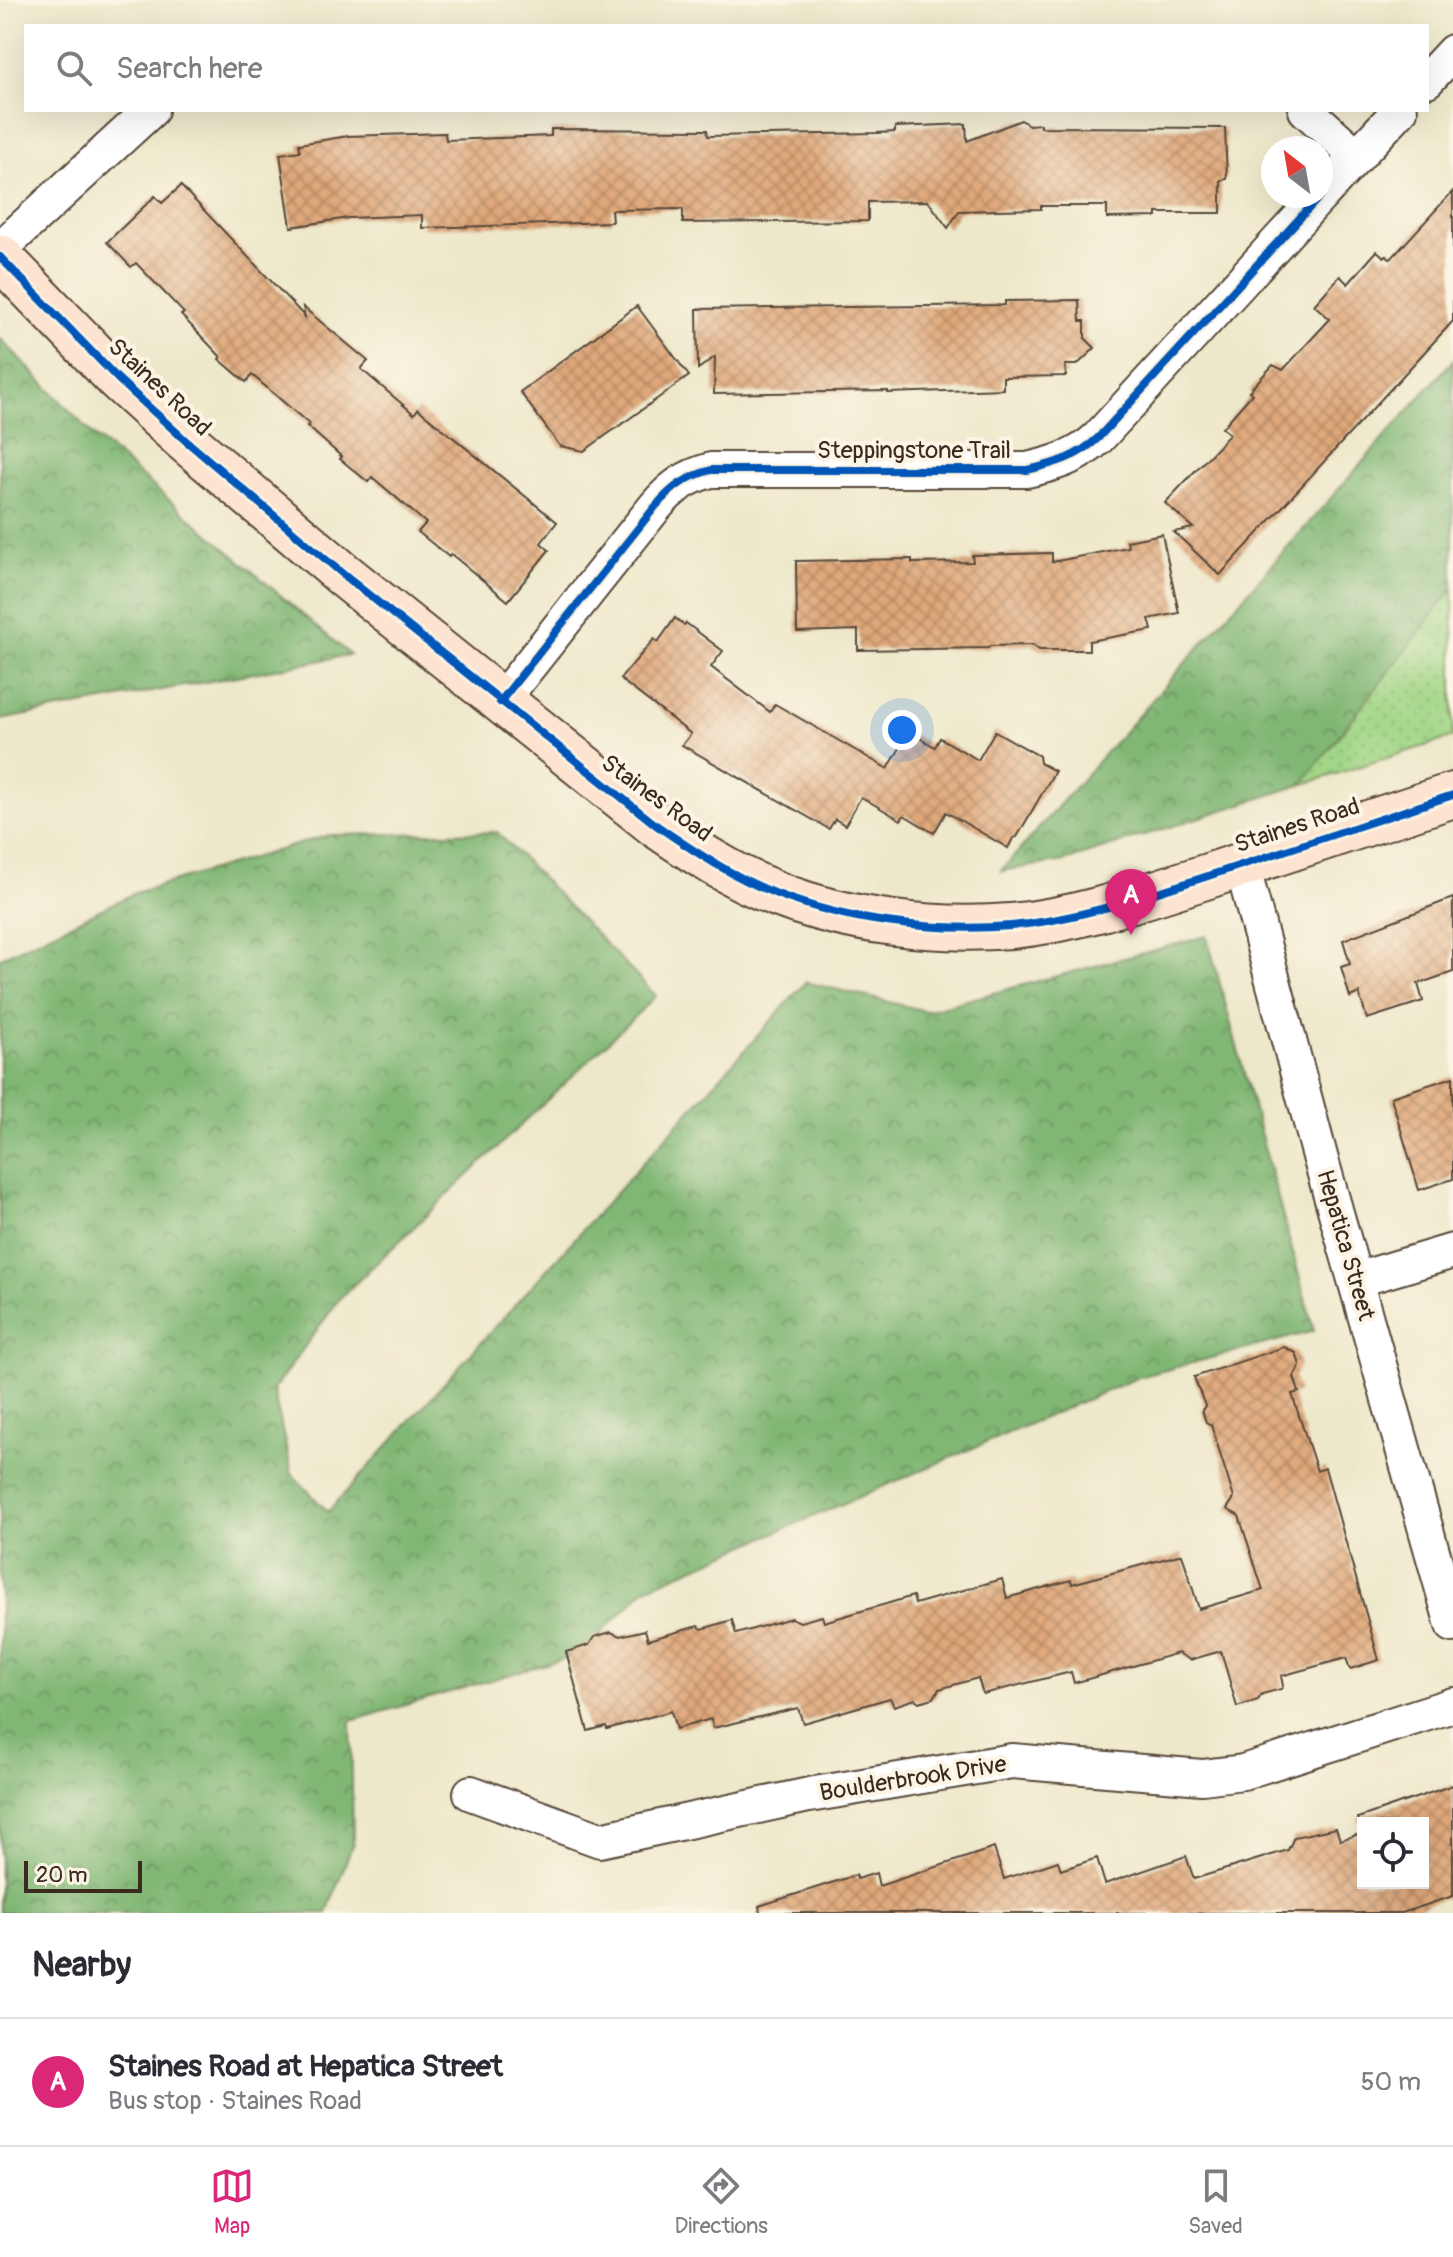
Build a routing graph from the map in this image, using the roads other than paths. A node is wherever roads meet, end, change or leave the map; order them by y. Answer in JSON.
{"nodes":[{"id":1,"x":1453,"y":52,"type":"edge"},
{"id":2,"x":1429,"y":78,"type":"edge"},
{"id":3,"x":149,"y":112,"type":"edge"},
{"id":4,"x":1308,"y":112,"type":"edge"},
{"id":5,"x":1398,"y":112,"type":"edge"},
{"id":6,"x":1357,"y":156,"type":"junction"},
{"id":7,"x":1333,"y":183,"type":"edge"},
{"id":8,"x":1310,"y":208,"type":"edge"},
{"id":9,"x":0,"y":249,"type":"edge"},
{"id":10,"x":0,"y":257,"type":"edge"},
{"id":11,"x":500,"y":702,"type":"junction"},
{"id":12,"x":1453,"y":795,"type":"edge"},
{"id":13,"x":1242,"y":865,"type":"junction"},
{"id":14,"x":1453,"y":1251,"type":"edge"},
{"id":15,"x":1356,"y":1280,"type":"junction"},
{"id":16,"x":1453,"y":1625,"type":"edge"},
{"id":17,"x":1453,"y":1705,"type":"edge"},
{"id":18,"x":471,"y":1793,"type":"dead end"}],
"edges":[{"from":1,"to":2,"type":"street"},
{"from":3,"to":9,"type":"street"},
{"from":4,"to":6,"type":"street"},
{"from":5,"to":6,"type":"street","name":"Steppingstone Trail"},
{"from":6,"to":7,"type":"street","name":"Steppingstone Trail"},
{"from":8,"to":11,"type":"street","name":"Steppingstone Trail"},
{"from":10,"to":11,"type":"street","name":"Staines Road"},
{"from":11,"to":13,"type":"street","name":"Staines Road"},
{"from":12,"to":13,"type":"street","name":"Staines Road"},
{"from":13,"to":15,"type":"street","name":"Hepatica Street"},
{"from":14,"to":15,"type":"street"},
{"from":15,"to":16,"type":"street","name":"Hepatica Street"},
{"from":17,"to":18,"type":"street","name":"Boulderbrook Drive"}]}
